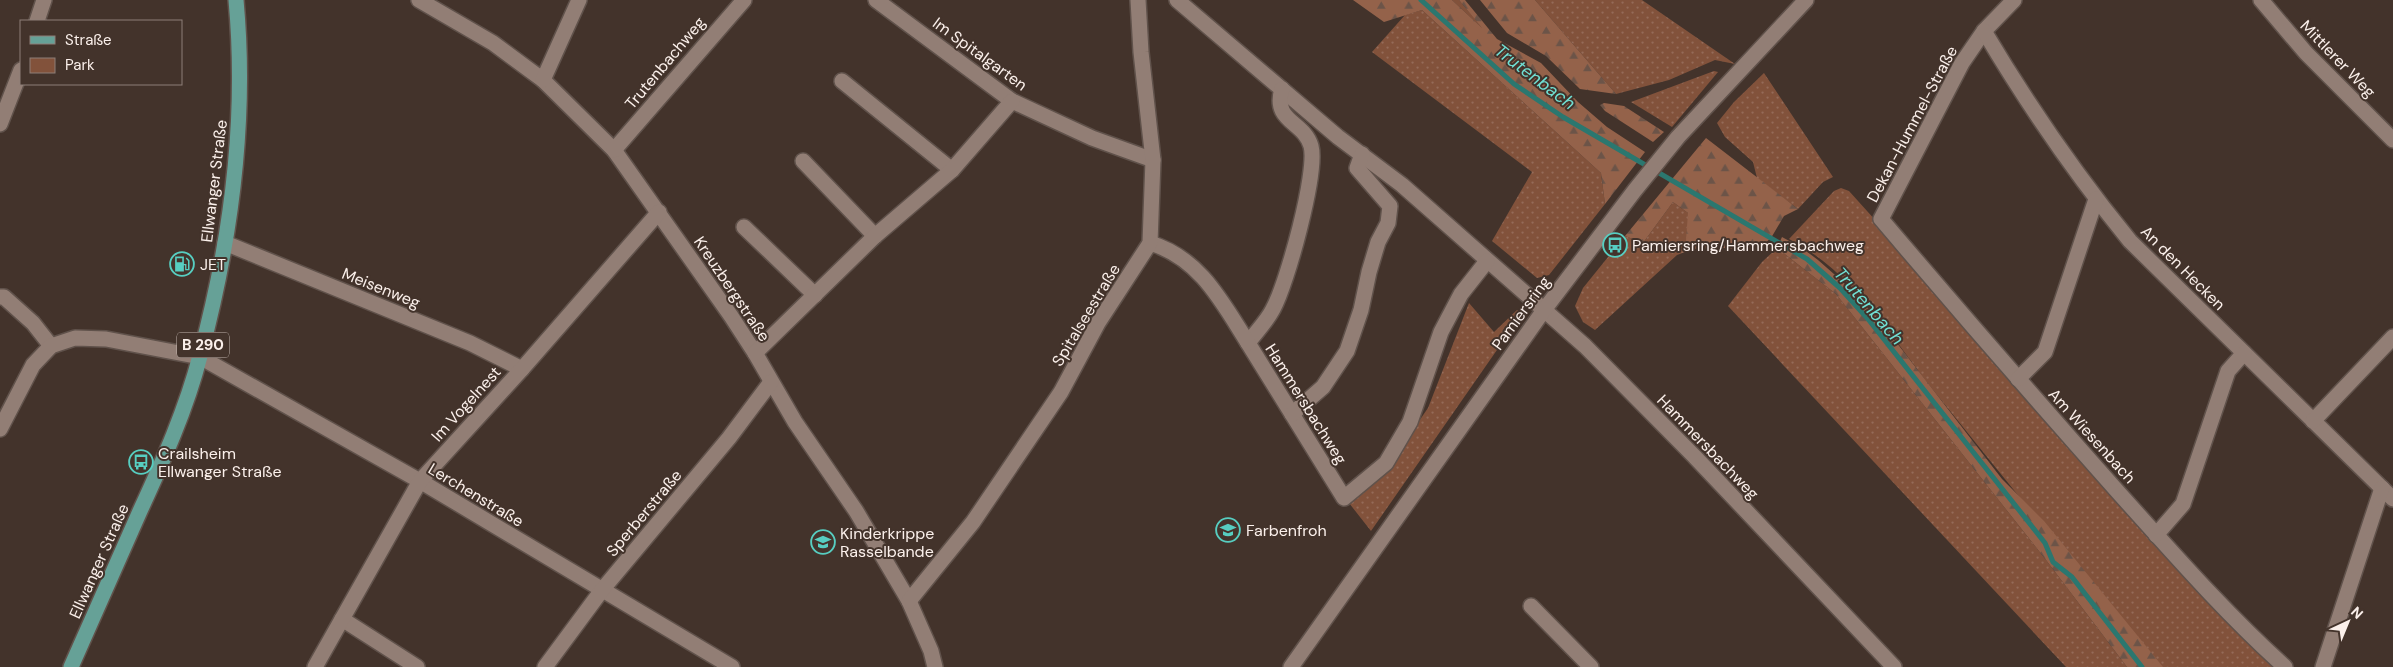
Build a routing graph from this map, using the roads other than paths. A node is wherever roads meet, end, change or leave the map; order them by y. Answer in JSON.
{"nodes":[{"id":1,"x":44,"y":0,"type":"edge"},
{"id":2,"x":236,"y":0,"type":"edge"},
{"id":3,"x":419,"y":0,"type":"edge"},
{"id":4,"x":579,"y":0,"type":"edge"},
{"id":5,"x":744,"y":0,"type":"edge"},
{"id":6,"x":876,"y":0,"type":"edge"},
{"id":7,"x":1138,"y":0,"type":"edge"},
{"id":8,"x":1177,"y":0,"type":"edge"},
{"id":9,"x":1806,"y":0,"type":"edge"},
{"id":10,"x":2014,"y":0,"type":"edge"},
{"id":11,"x":2261,"y":0,"type":"edge"},
{"id":12,"x":37,"y":20,"type":"edge"},
{"id":13,"x":1984,"y":31,"type":"junction"},
{"id":14,"x":20,"y":73,"type":"edge"},
{"id":15,"x":542,"y":80,"type":"junction"},
{"id":16,"x":842,"y":81,"type":"dead end"},
{"id":17,"x":1282,"y":89,"type":"junction"},
{"id":18,"x":1012,"y":101,"type":"junction"},
{"id":19,"x":0,"y":124,"type":"edge"},
{"id":20,"x":2393,"y":140,"type":"edge"},
{"id":21,"x":614,"y":150,"type":"junction"},
{"id":22,"x":1362,"y":154,"type":"junction"},
{"id":23,"x":1153,"y":160,"type":"junction"},
{"id":24,"x":803,"y":161,"type":"dead end"},
{"id":25,"x":952,"y":170,"type":"junction"},
{"id":26,"x":2096,"y":199,"type":"junction"},
{"id":27,"x":658,"y":212,"type":"junction"},
{"id":28,"x":1882,"y":219,"type":"joint"},
{"id":29,"x":744,"y":227,"type":"dead end"},
{"id":30,"x":875,"y":236,"type":"junction"},
{"id":31,"x":225,"y":243,"type":"junction"},
{"id":32,"x":1150,"y":243,"type":"junction"},
{"id":33,"x":1487,"y":260,"type":"junction"},
{"id":34,"x":815,"y":295,"type":"junction"},
{"id":35,"x":0,"y":297,"type":"edge"},
{"id":36,"x":1544,"y":310,"type":"junction"},
{"id":37,"x":2393,"y":337,"type":"edge"},
{"id":38,"x":1248,"y":343,"type":"junction"},
{"id":39,"x":52,"y":346,"type":"junction"},
{"id":40,"x":755,"y":352,"type":"junction"},
{"id":41,"x":2244,"y":353,"type":"junction"},
{"id":42,"x":200,"y":357,"type":"junction"},
{"id":43,"x":522,"y":369,"type":"junction"},
{"id":44,"x":2018,"y":379,"type":"junction"},
{"id":45,"x":771,"y":382,"type":"junction"},
{"id":46,"x":1292,"y":414,"type":"junction"},
{"id":47,"x":2312,"y":421,"type":"junction"},
{"id":48,"x":0,"y":428,"type":"edge"},
{"id":49,"x":420,"y":481,"type":"junction"},
{"id":50,"x":2382,"y":488,"type":"junction"},
{"id":51,"x":2393,"y":499,"type":"edge"},
{"id":52,"x":2156,"y":534,"type":"junction"},
{"id":53,"x":602,"y":590,"type":"junction"},
{"id":54,"x":909,"y":601,"type":"junction"},
{"id":55,"x":1531,"y":606,"type":"dead end"},
{"id":56,"x":342,"y":619,"type":"junction"},
{"id":57,"x":71,"y":667,"type":"edge"},
{"id":58,"x":315,"y":667,"type":"edge"},
{"id":59,"x":417,"y":667,"type":"edge"},
{"id":60,"x":545,"y":667,"type":"edge"},
{"id":61,"x":732,"y":667,"type":"edge"},
{"id":62,"x":934,"y":667,"type":"edge"},
{"id":63,"x":1292,"y":667,"type":"edge"},
{"id":64,"x":1591,"y":667,"type":"edge"},
{"id":65,"x":1894,"y":667,"type":"edge"},
{"id":66,"x":2285,"y":667,"type":"edge"},
{"id":67,"x":2323,"y":667,"type":"edge"}],
"edges":[{"from":1,"to":12,"type":"street"},
{"from":2,"to":31,"type":"main road","name":"Ellwanger Straße","number":"B 290"},
{"from":3,"to":15,"type":"street","name":"Kreuzbergstraße"},
{"from":4,"to":15,"type":"street"},
{"from":5,"to":21,"type":"street","name":"Trutenbachweg"},
{"from":6,"to":18,"type":"street","name":"Im Spitalgarten"},
{"from":7,"to":23,"type":"street"},
{"from":8,"to":17,"type":"street","name":"Hammersbachweg"},
{"from":9,"to":36,"type":"street","name":"Pamiersring"},
{"from":10,"to":13,"type":"street","name":"Dekan-Hummel-Straße"},
{"from":11,"to":20,"type":"street","name":"Mittlerer Weg"},
{"from":13,"to":26,"type":"street","name":"An den Hecken"},
{"from":13,"to":28,"type":"street","name":"Dekan-Hummel-Straße"},
{"from":14,"to":19,"type":"street"},
{"from":15,"to":21,"type":"street","name":"Kreuzbergstraße"},
{"from":16,"to":25,"type":"street"},
{"from":17,"to":22,"type":"street","name":"Hammersbachweg"},
{"from":17,"to":38,"type":"street","name":"Hammersbachweg"},
{"from":18,"to":23,"type":"street","name":"Im Spitalgarten"},
{"from":18,"to":25,"type":"street"},
{"from":21,"to":27,"type":"street","name":"Kreuzbergstraße"},
{"from":22,"to":33,"type":"street","name":"Hammersbachweg"},
{"from":22,"to":46,"type":"street"},
{"from":23,"to":32,"type":"street"},
{"from":24,"to":30,"type":"street"},
{"from":25,"to":30,"type":"street"},
{"from":26,"to":41,"type":"street","name":"An den Hecken"},
{"from":26,"to":44,"type":"street"},
{"from":27,"to":40,"type":"street","name":"Kreuzbergstraße"},
{"from":27,"to":43,"type":"street","name":"Im Vogelnest"},
{"from":28,"to":44,"type":"street","name":"Am Wiesenbach"},
{"from":29,"to":34,"type":"street"},
{"from":30,"to":34,"type":"street"},
{"from":31,"to":42,"type":"main road","name":"Ellwanger Straße","number":"B 290"},
{"from":31,"to":43,"type":"street","name":"Meisenweg"},
{"from":32,"to":38,"type":"street","name":"Hammersbachweg"},
{"from":32,"to":54,"type":"street","name":"Spitalseestraße"},
{"from":33,"to":36,"type":"street","name":"Hammersbachweg"},
{"from":33,"to":46,"type":"street","name":"Hammersbachweg"},
{"from":34,"to":40,"type":"street"},
{"from":35,"to":39,"type":"street"},
{"from":36,"to":63,"type":"street","name":"Pamiersring"},
{"from":36,"to":65,"type":"street","name":"Hammersbachweg"},
{"from":37,"to":47,"type":"street"},
{"from":38,"to":46,"type":"street","name":"Hammersbachweg"},
{"from":39,"to":42,"type":"street","name":"Lerchenstraße"},
{"from":39,"to":48,"type":"street"},
{"from":40,"to":45,"type":"street","name":"Kreuzbergstraße"},
{"from":41,"to":47,"type":"street","name":"An den Hecken"},
{"from":41,"to":52,"type":"street"},
{"from":42,"to":49,"type":"street","name":"Lerchenstraße"},
{"from":42,"to":57,"type":"main road","name":"Ellwanger Straße","number":"B 290"},
{"from":43,"to":49,"type":"street","name":"Im Vogelnest"},
{"from":44,"to":52,"type":"street","name":"Am Wiesenbach"},
{"from":45,"to":53,"type":"street","name":"Sperberstraße"},
{"from":45,"to":54,"type":"street","name":"Kreuzbergstraße"},
{"from":47,"to":50,"type":"street","name":"An den Hecken"},
{"from":49,"to":53,"type":"street","name":"Lerchenstraße"},
{"from":49,"to":56,"type":"street","name":"Im Vogelnest"},
{"from":50,"to":51,"type":"street","name":"An den Hecken"},
{"from":50,"to":67,"type":"street"},
{"from":52,"to":66,"type":"street","name":"Am Wiesenbach"},
{"from":53,"to":60,"type":"street","name":"Sperberstraße"},
{"from":53,"to":61,"type":"street","name":"Lerchenstraße"},
{"from":54,"to":62,"type":"street","name":"Kreuzbergstraße"},
{"from":55,"to":64,"type":"street"},
{"from":56,"to":58,"type":"street","name":"Im Vogelnest"},
{"from":56,"to":59,"type":"street"}]}
